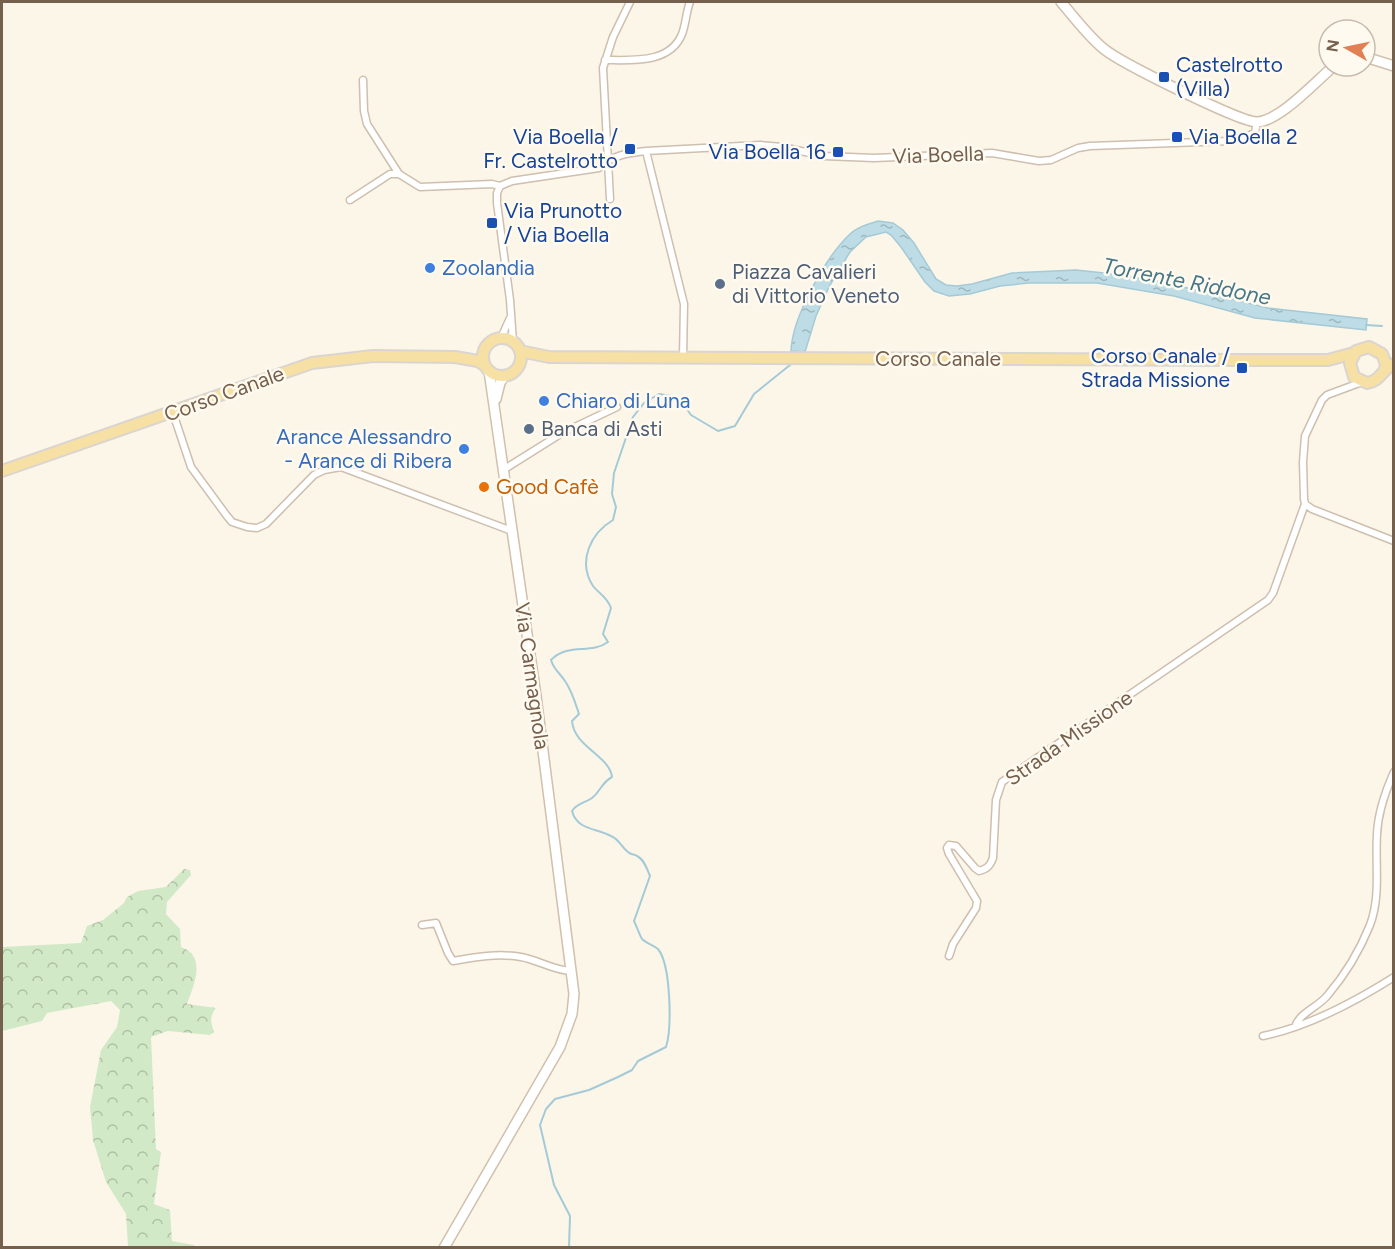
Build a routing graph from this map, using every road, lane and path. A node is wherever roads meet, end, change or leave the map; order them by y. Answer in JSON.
{"nodes":[{"id":1,"x":630,"y":2,"type":"edge"},
{"id":2,"x":690,"y":2,"type":"edge"},
{"id":3,"x":1061,"y":2,"type":"edge"},
{"id":4,"x":605,"y":60,"type":"junction"},
{"id":5,"x":1377,"y":61,"type":"edge"},
{"id":6,"x":1394,"y":66,"type":"edge"},
{"id":7,"x":1321,"y":78,"type":"edge"},
{"id":8,"x":363,"y":80,"type":"dead end"},
{"id":9,"x":1257,"y":122,"type":"junction"},
{"id":10,"x":646,"y":151,"type":"junction"},
{"id":11,"x":608,"y":159,"type":"junction"},
{"id":12,"x":399,"y":174,"type":"junction"},
{"id":13,"x":500,"y":186,"type":"junction"},
{"id":14,"x":610,"y":199,"type":"dead end"},
{"id":15,"x":350,"y":200,"type":"dead end"},
{"id":16,"x":512,"y":314,"type":"junction"},
{"id":17,"x":501,"y":338,"type":"junction"},
{"id":18,"x":517,"y":346,"type":"junction"},
{"id":19,"x":485,"y":348,"type":"junction"},
{"id":20,"x":1354,"y":353,"type":"junction"},
{"id":21,"x":1382,"y":354,"type":"junction"},
{"id":22,"x":455,"y":357,"type":"junction"},
{"id":23,"x":549,"y":357,"type":"junction"},
{"id":24,"x":1394,"y":357,"type":"edge"},
{"id":25,"x":683,"y":358,"type":"junction"},
{"id":26,"x":1328,"y":360,"type":"junction"},
{"id":27,"x":520,"y":364,"type":"junction"},
{"id":28,"x":1389,"y":366,"type":"edge"},
{"id":29,"x":487,"y":368,"type":"junction"},
{"id":30,"x":1351,"y":370,"type":"junction"},
{"id":31,"x":504,"y":376,"type":"junction"},
{"id":32,"x":1363,"y":382,"type":"junction"},
{"id":33,"x":1343,"y":391,"type":"junction"},
{"id":34,"x":495,"y":404,"type":"junction"},
{"id":35,"x":617,"y":407,"type":"dead end"},
{"id":36,"x":173,"y":413,"type":"junction"},
{"id":37,"x":503,"y":470,"type":"junction"},
{"id":38,"x":2,"y":471,"type":"edge"},
{"id":39,"x":1305,"y":504,"type":"junction"},
{"id":40,"x":512,"y":531,"type":"junction"},
{"id":41,"x":1394,"y":541,"type":"edge"},
{"id":42,"x":1394,"y":772,"type":"edge"},
{"id":43,"x":422,"y":925,"type":"dead end"},
{"id":44,"x":949,"y":956,"type":"dead end"},
{"id":45,"x":572,"y":971,"type":"junction"},
{"id":46,"x":1394,"y":976,"type":"edge"},
{"id":47,"x":1295,"y":1027,"type":"junction"},
{"id":48,"x":1263,"y":1036,"type":"dead end"},
{"id":49,"x":444,"y":1248,"type":"edge"}],
"edges":[{"from":1,"to":4,"type":"street"},
{"from":2,"to":4,"type":"street"},
{"from":3,"to":9,"type":"main road"},
{"from":4,"to":11,"type":"street"},
{"from":5,"to":6,"type":"main road"},
{"from":7,"to":9,"type":"main road"},
{"from":8,"to":12,"type":"street"},
{"from":9,"to":10,"type":"street","name":"Via Boella"},
{"from":10,"to":11,"type":"street","name":"Via Boella"},
{"from":10,"to":25,"type":"street"},
{"from":11,"to":13,"type":"street","name":"Via Boella"},
{"from":11,"to":14,"type":"street"},
{"from":12,"to":13,"type":"street","name":"Via Boella"},
{"from":12,"to":15,"type":"street"},
{"from":13,"to":16,"type":"street"},
{"from":16,"to":17,"type":"street"},
{"from":16,"to":18,"type":"street"},
{"from":17,"to":18,"type":"main road","name":"Corso Canale"},
{"from":17,"to":19,"type":"main road","name":"Corso Canale"},
{"from":18,"to":23,"type":"main road","name":"Corso Canale"},
{"from":18,"to":27,"type":"main road"},
{"from":19,"to":22,"type":"main road","name":"Corso Canale"},
{"from":19,"to":29,"type":"main road"},
{"from":20,"to":21,"type":"main road","name":"Corso Canale"},
{"from":20,"to":26,"type":"main road","name":"Corso Canale"},
{"from":20,"to":30,"type":"main road"},
{"from":21,"to":24,"type":"main road","name":"Corso Canale"},
{"from":21,"to":28,"type":"main road"},
{"from":22,"to":29,"type":"main road","name":"Corso Canale"},
{"from":22,"to":36,"type":"main road","name":"Corso Canale"},
{"from":23,"to":25,"type":"main road","name":"Corso Canale"},
{"from":23,"to":27,"type":"main road","name":"Corso Canale"},
{"from":25,"to":26,"type":"main road","name":"Corso Canale"},
{"from":26,"to":30,"type":"main road","name":"Corso Canale"},
{"from":27,"to":31,"type":"main road","name":"Corso Canale"},
{"from":28,"to":32,"type":"main road"},
{"from":29,"to":31,"type":"main road","name":"Corso Canale"},
{"from":29,"to":34,"type":"main road","name":"Via Carmagnola"},
{"from":30,"to":32,"type":"main road","name":"Corso Canale"},
{"from":30,"to":33,"type":"street"},
{"from":31,"to":34,"type":"main road","name":"Via Carmagnola"},
{"from":32,"to":33,"type":"street","name":"Strada Missione"},
{"from":33,"to":39,"type":"street","name":"Strada Missione"},
{"from":34,"to":37,"type":"main road","name":"Via Carmagnola"},
{"from":35,"to":37,"type":"street"},
{"from":36,"to":38,"type":"main road","name":"Corso Canale"},
{"from":36,"to":40,"type":"street"},
{"from":37,"to":40,"type":"main road","name":"Via Carmagnola"},
{"from":39,"to":41,"type":"street"},
{"from":39,"to":44,"type":"street","name":"Strada Missione"},
{"from":40,"to":45,"type":"main road","name":"Via Carmagnola"},
{"from":42,"to":47,"type":"street"},
{"from":43,"to":45,"type":"street"},
{"from":45,"to":49,"type":"main road","name":"Via Carmagnola"},
{"from":46,"to":47,"type":"street"},
{"from":47,"to":48,"type":"street"}]}
